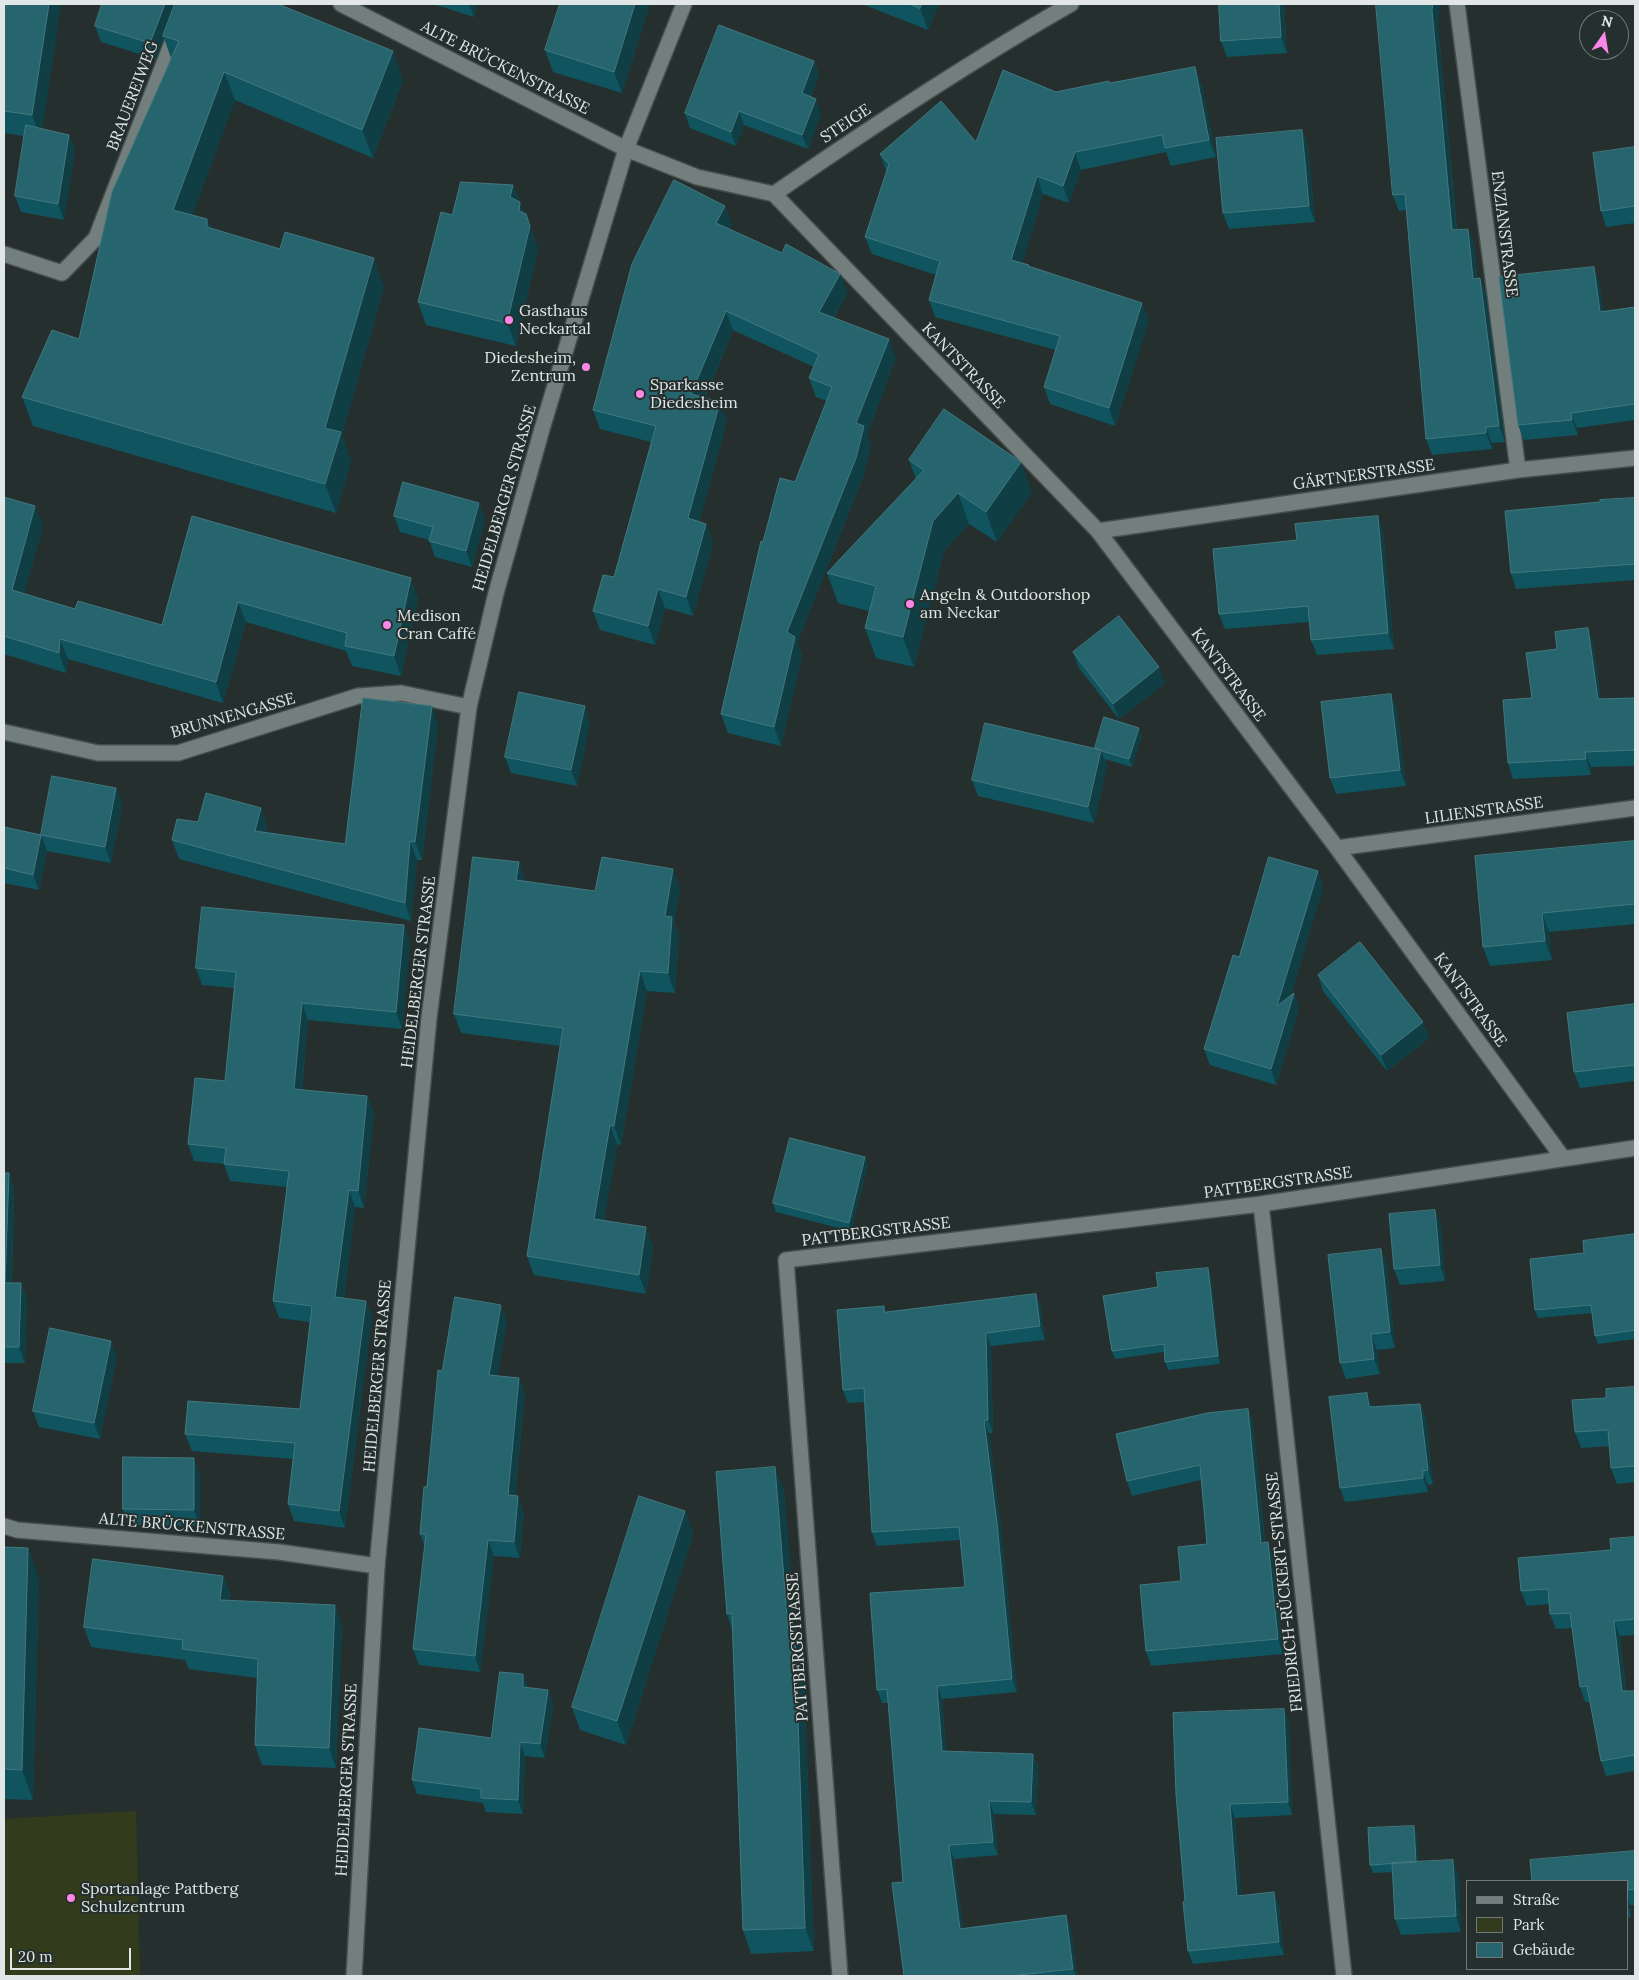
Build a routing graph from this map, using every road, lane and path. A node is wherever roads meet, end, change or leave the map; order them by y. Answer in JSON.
{"nodes":[{"id":1,"x":187,"y":4,"type":"edge"},
{"id":2,"x":341,"y":4,"type":"edge"},
{"id":3,"x":684,"y":4,"type":"edge"},
{"id":4,"x":1071,"y":4,"type":"edge"},
{"id":5,"x":1457,"y":4,"type":"edge"},
{"id":6,"x":626,"y":149,"type":"junction"},
{"id":7,"x":774,"y":194,"type":"junction"},
{"id":8,"x":4,"y":254,"type":"edge"},
{"id":9,"x":1635,"y":458,"type":"edge"},
{"id":10,"x":1518,"y":470,"type":"junction"},
{"id":11,"x":1098,"y":531,"type":"junction"},
{"id":12,"x":470,"y":707,"type":"junction"},
{"id":13,"x":4,"y":732,"type":"edge"},
{"id":14,"x":1635,"y":808,"type":"edge"},
{"id":15,"x":1337,"y":848,"type":"junction"},
{"id":16,"x":1635,"y":1148,"type":"edge"},
{"id":17,"x":1563,"y":1158,"type":"junction"},
{"id":18,"x":1261,"y":1204,"type":"junction"},
{"id":19,"x":4,"y":1526,"type":"edge"},
{"id":20,"x":378,"y":1566,"type":"junction"},
{"id":21,"x":354,"y":1976,"type":"edge"},
{"id":22,"x":840,"y":1976,"type":"edge"},
{"id":23,"x":1344,"y":1976,"type":"edge"}],
"edges":[{"from":1,"to":8,"type":"street","name":"BRAUEREIWEG"},
{"from":2,"to":6,"type":"street","name":"ALTE BRÜCKENSTRASSE"},
{"from":3,"to":6,"type":"street","name":"HEIDELBERGER STRASSE"},
{"from":4,"to":7,"type":"street","name":"STEIGE"},
{"from":5,"to":10,"type":"street","name":"ENZIANSTRASSE"},
{"from":6,"to":7,"type":"street"},
{"from":6,"to":12,"type":"street","name":"HEIDELBERGER STRASSE"},
{"from":7,"to":11,"type":"street","name":"KANTSTRASSE"},
{"from":9,"to":10,"type":"street","name":"GÄRTNERSTRASSE"},
{"from":10,"to":11,"type":"street","name":"GÄRTNERSTRASSE"},
{"from":11,"to":15,"type":"street","name":"KANTSTRASSE"},
{"from":12,"to":13,"type":"street","name":"BRUNNENGASSE"},
{"from":12,"to":20,"type":"street","name":"HEIDELBERGER STRASSE"},
{"from":14,"to":15,"type":"street","name":"LILIENSTRASSE"},
{"from":15,"to":17,"type":"street","name":"KANTSTRASSE"},
{"from":16,"to":17,"type":"street"},
{"from":17,"to":18,"type":"street","name":"PATTBERGSTRASSE"},
{"from":18,"to":22,"type":"street","name":"PATTBERGSTRASSE"},
{"from":18,"to":23,"type":"street","name":"FRIEDRICH-RÜCKERT-STRASSE"},
{"from":19,"to":20,"type":"street","name":"ALTE BRÜCKENSTRASSE"},
{"from":20,"to":21,"type":"street","name":"HEIDELBERGER STRASSE"}]}
